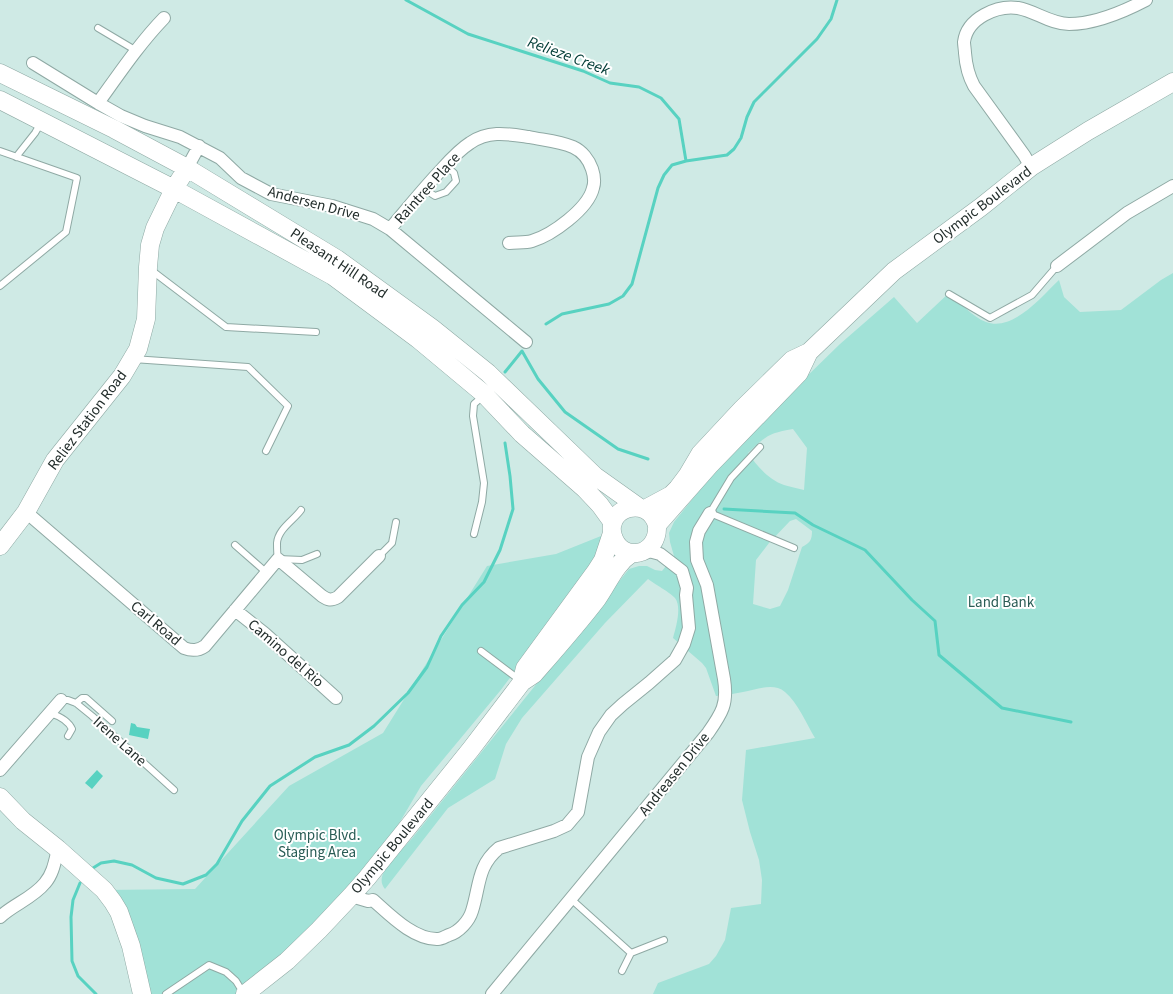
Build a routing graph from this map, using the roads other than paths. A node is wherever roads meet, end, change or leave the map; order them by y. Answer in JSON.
{"nodes":[{"id":1,"x":1136,"y":0,"type":"edge"},
{"id":2,"x":1146,"y":0,"type":"edge"},
{"id":3,"x":1123,"y":12,"type":"junction"},
{"id":4,"x":164,"y":18,"type":"dead end"},
{"id":5,"x":98,"y":28,"type":"dead end"},
{"id":6,"x":135,"y":50,"type":"junction"},
{"id":7,"x":33,"y":63,"type":"dead end"},
{"id":8,"x":0,"y":73,"type":"edge"},
{"id":9,"x":1173,"y":82,"type":"edge"},
{"id":10,"x":0,"y":100,"type":"edge"},
{"id":11,"x":98,"y":103,"type":"junction"},
{"id":12,"x":42,"y":121,"type":"junction"},
{"id":13,"x":199,"y":146,"type":"junction"},
{"id":14,"x":0,"y":151,"type":"edge"},
{"id":15,"x":16,"y":157,"type":"junction"},
{"id":16,"x":446,"y":165,"type":"junction"},
{"id":17,"x":1031,"y":167,"type":"junction"},
{"id":18,"x":187,"y":168,"type":"junction"},
{"id":19,"x":1173,"y":186,"type":"edge"},
{"id":20,"x":424,"y":188,"type":"junction"},
{"id":21,"x":174,"y":189,"type":"junction"},
{"id":22,"x":390,"y":229,"type":"junction"},
{"id":23,"x":509,"y":243,"type":"dead end"},
{"id":24,"x":1057,"y":266,"type":"joint"},
{"id":25,"x":148,"y":268,"type":"junction"},
{"id":26,"x":0,"y":286,"type":"edge"},
{"id":27,"x":949,"y":294,"type":"dead end"},
{"id":28,"x":316,"y":332,"type":"dead end"},
{"id":29,"x":526,"y":342,"type":"dead end"},
{"id":30,"x":809,"y":352,"type":"junction"},
{"id":31,"x":132,"y":358,"type":"junction"},
{"id":32,"x":484,"y":394,"type":"junction"},
{"id":33,"x":760,"y":447,"type":"dead end"},
{"id":34,"x":266,"y":451,"type":"dead end"},
{"id":35,"x":639,"y":506,"type":"junction"},
{"id":36,"x":301,"y":510,"type":"dead end"},
{"id":37,"x":26,"y":512,"type":"junction"},
{"id":38,"x":710,"y":513,"type":"junction"},
{"id":39,"x":396,"y":522,"type":"dead end"},
{"id":40,"x":474,"y":534,"type":"dead end"},
{"id":41,"x":611,"y":534,"type":"junction"},
{"id":42,"x":235,"y":545,"type":"dead end"},
{"id":43,"x":650,"y":545,"type":"junction"},
{"id":44,"x":0,"y":546,"type":"edge"},
{"id":45,"x":794,"y":548,"type":"dead end"},
{"id":46,"x":317,"y":554,"type":"dead end"},
{"id":47,"x":379,"y":556,"type":"joint"},
{"id":48,"x":278,"y":560,"type":"junction"},
{"id":49,"x":266,"y":573,"type":"junction"},
{"id":50,"x":235,"y":610,"type":"junction"},
{"id":51,"x":481,"y":651,"type":"dead end"},
{"id":52,"x":522,"y":682,"type":"junction"},
{"id":53,"x":336,"y":698,"type":"dead end"},
{"id":54,"x":61,"y":700,"type":"joint"},
{"id":55,"x":76,"y":703,"type":"junction"},
{"id":56,"x":50,"y":713,"type":"junction"},
{"id":57,"x":112,"y":721,"type":"dead end"},
{"id":58,"x":68,"y":736,"type":"dead end"},
{"id":59,"x":0,"y":770,"type":"edge"},
{"id":60,"x":174,"y":790,"type":"dead end"},
{"id":61,"x":0,"y":797,"type":"edge"},
{"id":62,"x":58,"y":850,"type":"junction"},
{"id":63,"x":367,"y":878,"type":"junction"},
{"id":64,"x":351,"y":896,"type":"junction"},
{"id":65,"x":571,"y":899,"type":"junction"},
{"id":66,"x":373,"y":900,"type":"junction"},
{"id":67,"x":0,"y":917,"type":"edge"},
{"id":68,"x":664,"y":940,"type":"dead end"},
{"id":69,"x":632,"y":953,"type":"junction"},
{"id":70,"x":622,"y":971,"type":"dead end"},
{"id":71,"x":142,"y":994,"type":"edge"},
{"id":72,"x":166,"y":994,"type":"edge"},
{"id":73,"x":245,"y":994,"type":"edge"},
{"id":74,"x":492,"y":994,"type":"edge"}],
"edges":[{"from":1,"to":3,"type":"lane"},
{"from":2,"to":3,"type":"street"},
{"from":3,"to":17,"type":"street"},
{"from":4,"to":6,"type":"street"},
{"from":5,"to":6,"type":"lane"},
{"from":6,"to":11,"type":"street"},
{"from":7,"to":11,"type":"street","name":"Andersen Drive"},
{"from":8,"to":18,"type":"main road","name":"Pleasant Hill Road"},
{"from":9,"to":17,"type":"main road","name":"Olympic Boulevard"},
{"from":10,"to":12,"type":"main road","name":"Pleasant Hill Road"},
{"from":11,"to":13,"type":"street","name":"Andersen Drive"},
{"from":12,"to":15,"type":"lane"},
{"from":12,"to":21,"type":"main road","name":"Pleasant Hill Road"},
{"from":13,"to":18,"type":"street","name":"Reliez Station Road"},
{"from":13,"to":22,"type":"street","name":"Andersen Drive"},
{"from":14,"to":15,"type":"lane"},
{"from":15,"to":26,"type":"lane"},
{"from":16,"to":20,"type":"street","name":"Raintree Place"},
{"from":16,"to":20,"type":"lane"},
{"from":16,"to":23,"type":"street","name":"Raintree Place"},
{"from":17,"to":30,"type":"main road","name":"Olympic Boulevard"},
{"from":18,"to":21,"type":"main road","name":"Reliez Station Road"},
{"from":18,"to":35,"type":"main road","name":"Pleasant Hill Road"},
{"from":19,"to":24,"type":"street"},
{"from":20,"to":22,"type":"street","name":"Raintree Place"},
{"from":21,"to":25,"type":"main road","name":"Reliez Station Road"},
{"from":21,"to":32,"type":"main road","name":"Pleasant Hill Road"},
{"from":22,"to":29,"type":"street","name":"Andersen Drive"},
{"from":24,"to":27,"type":"lane"},
{"from":25,"to":28,"type":"lane"},
{"from":25,"to":31,"type":"main road","name":"Reliez Station Road"},
{"from":30,"to":35,"type":"main road","name":"Olympic Boulevard"},
{"from":30,"to":43,"type":"main road","name":"Olympic Boulevard"},
{"from":31,"to":34,"type":"lane"},
{"from":31,"to":37,"type":"main road","name":"Reliez Station Road"},
{"from":32,"to":40,"type":"lane"},
{"from":32,"to":41,"type":"main road","name":"Pleasant Hill Road"},
{"from":33,"to":38,"type":"lane"},
{"from":35,"to":41,"type":"main road","name":"Olympic Boulevard"},
{"from":35,"to":43,"type":"main road"},
{"from":36,"to":48,"type":"lane"},
{"from":37,"to":44,"type":"main road","name":"Reliez Station Road"},
{"from":37,"to":50,"type":"street","name":"Carl Road"},
{"from":38,"to":45,"type":"lane"},
{"from":38,"to":65,"type":"street","name":"Andreasen Drive"},
{"from":39,"to":47,"type":"lane"},
{"from":41,"to":43,"type":"main road"},
{"from":41,"to":52,"type":"main road","name":"Olympic Boulevard"},
{"from":42,"to":49,"type":"lane"},
{"from":43,"to":52,"type":"main road","name":"Olympic Boulevard"},
{"from":43,"to":66,"type":"street"},
{"from":46,"to":48,"type":"lane"},
{"from":47,"to":48,"type":"street"},
{"from":48,"to":49,"type":"street","name":"Carl Road"},
{"from":49,"to":50,"type":"street","name":"Carl Road"},
{"from":50,"to":53,"type":"street","name":"Camino del Rio"},
{"from":51,"to":52,"type":"lane"},
{"from":52,"to":63,"type":"main road","name":"Olympic Boulevard"},
{"from":54,"to":55,"type":"lane","name":"Irene Lane"},
{"from":54,"to":56,"type":"street"},
{"from":55,"to":57,"type":"lane"},
{"from":55,"to":60,"type":"lane","name":"Irene Lane"},
{"from":56,"to":58,"type":"lane"},
{"from":56,"to":59,"type":"street"},
{"from":61,"to":62,"type":"main road"},
{"from":62,"to":67,"type":"street"},
{"from":62,"to":71,"type":"main road"},
{"from":63,"to":64,"type":"main road","name":"Olympic Boulevard"},
{"from":63,"to":66,"type":"street"},
{"from":64,"to":66,"type":"street"},
{"from":64,"to":73,"type":"main road","name":"Olympic Boulevard"},
{"from":65,"to":69,"type":"lane"},
{"from":65,"to":74,"type":"street","name":"Andreasen Drive"},
{"from":68,"to":69,"type":"lane"},
{"from":69,"to":70,"type":"lane"},
{"from":72,"to":73,"type":"lane"}]}
